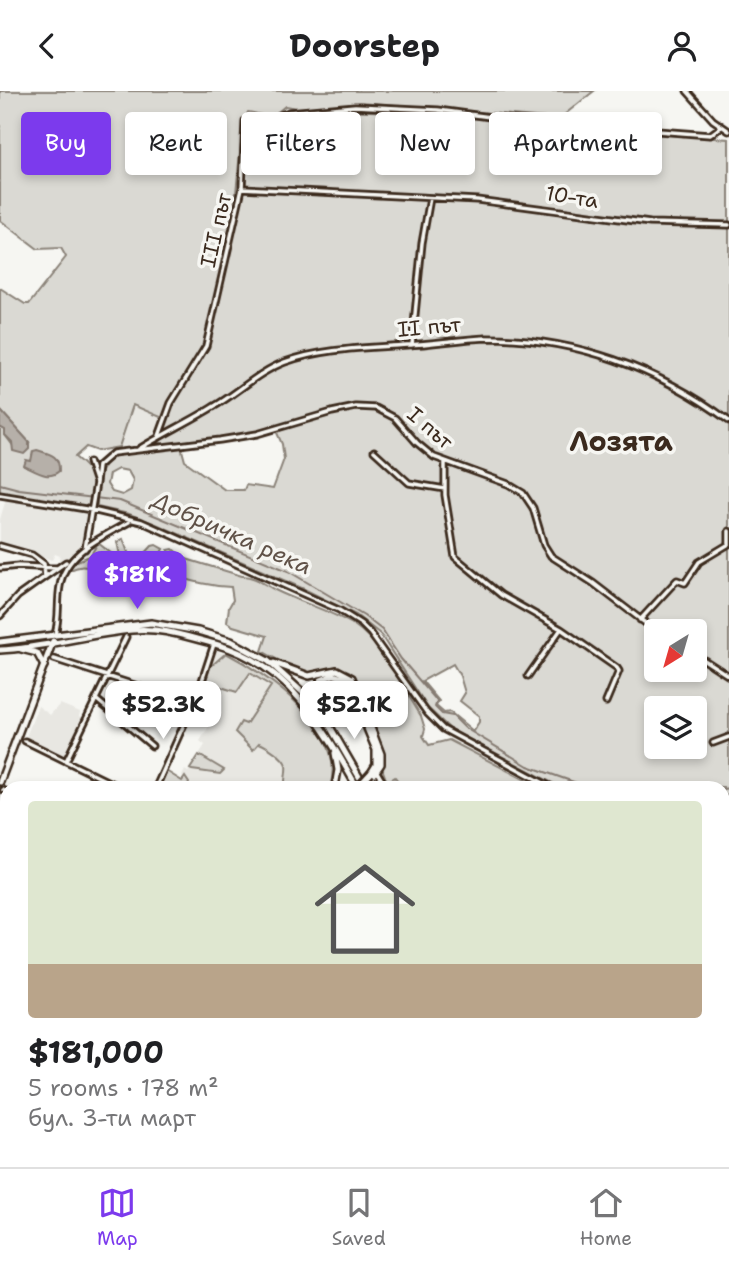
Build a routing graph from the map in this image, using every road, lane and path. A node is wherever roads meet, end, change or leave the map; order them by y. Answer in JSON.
{"nodes":[{"id":1,"x":687,"y":91,"type":"edge"},
{"id":2,"x":720,"y":127,"type":"junction"},
{"id":3,"x":729,"y":131,"type":"edge"},
{"id":4,"x":242,"y":188,"type":"junction"},
{"id":5,"x":430,"y":198,"type":"junction"},
{"id":6,"x":729,"y":225,"type":"edge"},
{"id":7,"x":412,"y":345,"type":"junction"},
{"id":8,"x":729,"y":421,"type":"edge"},
{"id":9,"x":159,"y":436,"type":"junction"},
{"id":10,"x":138,"y":449,"type":"junction"},
{"id":11,"x":373,"y":451,"type":"dead end"},
{"id":12,"x":89,"y":462,"type":"dead end"},
{"id":13,"x":445,"y":462,"type":"junction"},
{"id":14,"x":96,"y":483,"type":"junction"},
{"id":15,"x":445,"y":489,"type":"junction"},
{"id":16,"x":0,"y":496,"type":"edge"},
{"id":17,"x":92,"y":508,"type":"junction"},
{"id":18,"x":131,"y":521,"type":"junction"},
{"id":19,"x":729,"y":531,"type":"edge"},
{"id":20,"x":729,"y":544,"type":"edge"},
{"id":21,"x":0,"y":546,"type":"edge"},
{"id":22,"x":85,"y":549,"type":"junction"},
{"id":23,"x":68,"y":561,"type":"junction"},
{"id":24,"x":0,"y":568,"type":"edge"},
{"id":25,"x":45,"y":568,"type":"junction"},
{"id":26,"x":58,"y":568,"type":"junction"},
{"id":27,"x":50,"y":574,"type":"junction"},
{"id":28,"x":45,"y":577,"type":"junction"},
{"id":29,"x":60,"y":585,"type":"junction"},
{"id":30,"x":0,"y":617,"type":"edge"},
{"id":31,"x":640,"y":620,"type":"junction"},
{"id":32,"x":644,"y":623,"type":"edge"},
{"id":33,"x":561,"y":629,"type":"junction"},
{"id":34,"x":55,"y":634,"type":"junction"},
{"id":35,"x":126,"y":637,"type":"dead end"},
{"id":36,"x":215,"y":641,"type":"junction"},
{"id":37,"x":0,"y":642,"type":"edge"},
{"id":38,"x":52,"y":642,"type":"junction"},
{"id":39,"x":15,"y":648,"type":"junction"},
{"id":40,"x":0,"y":650,"type":"edge"},
{"id":41,"x":54,"y":659,"type":"dead end"},
{"id":42,"x":268,"y":661,"type":"junction"},
{"id":43,"x":707,"y":662,"type":"edge"},
{"id":44,"x":44,"y":666,"type":"junction"},
{"id":45,"x":528,"y":676,"type":"dead end"},
{"id":46,"x":729,"y":676,"type":"edge"},
{"id":47,"x":107,"y":677,"type":"junction"},
{"id":48,"x":96,"y":699,"type":"junction"},
{"id":49,"x":606,"y":702,"type":"dead end"},
{"id":50,"x":193,"y":704,"type":"junction"},
{"id":51,"x":319,"y":710,"type":"junction"},
{"id":52,"x":729,"y":737,"type":"edge"},
{"id":53,"x":25,"y":741,"type":"dead end"},
{"id":54,"x":713,"y":743,"type":"dead end"},
{"id":55,"x":332,"y":744,"type":"junction"},
{"id":56,"x":152,"y":746,"type":"dead end"},
{"id":57,"x":66,"y":761,"type":"junction"},
{"id":58,"x":373,"y":773,"type":"junction"},
{"id":59,"x":0,"y":781,"type":"edge"},
{"id":60,"x":107,"y":781,"type":"edge"},
{"id":61,"x":159,"y":781,"type":"edge"},
{"id":62,"x":335,"y":781,"type":"edge"},
{"id":63,"x":357,"y":781,"type":"edge"},
{"id":64,"x":358,"y":781,"type":"edge"},
{"id":65,"x":366,"y":781,"type":"edge"},
{"id":66,"x":380,"y":781,"type":"edge"},
{"id":67,"x":540,"y":781,"type":"edge"}],
"edges":[{"from":1,"to":2,"type":"street"},
{"from":2,"to":3,"type":"street"},
{"from":2,"to":4,"type":"street","name":"ІІІ път"},
{"from":4,"to":5,"type":"street","name":"10-та"},
{"from":4,"to":9,"type":"street","name":"ІІІ път"},
{"from":5,"to":6,"type":"street","name":"10-та"},
{"from":5,"to":7,"type":"street"},
{"from":7,"to":8,"type":"street","name":"ІІ път"},
{"from":7,"to":9,"type":"street","name":"ІІ път"},
{"from":9,"to":10,"type":"street","name":"ІІ път"},
{"from":10,"to":13,"type":"street","name":"І път"},
{"from":10,"to":14,"type":"street","name":"І път"},
{"from":11,"to":15,"type":"street"},
{"from":12,"to":14,"type":"street"},
{"from":13,"to":15,"type":"street"},
{"from":13,"to":31,"type":"street","name":"І път"},
{"from":14,"to":17,"type":"street"},
{"from":15,"to":33,"type":"street"},
{"from":16,"to":17,"type":"street"},
{"from":17,"to":18,"type":"street"},
{"from":17,"to":22,"type":"street"},
{"from":18,"to":22,"type":"street"},
{"from":18,"to":67,"type":"street"},
{"from":19,"to":20,"type":"street"},
{"from":20,"to":31,"type":"street"},
{"from":21,"to":25,"type":"street"},
{"from":22,"to":23,"type":"street"},
{"from":23,"to":26,"type":"street"},
{"from":23,"to":29,"type":"street"},
{"from":24,"to":25,"type":"street"},
{"from":25,"to":26,"type":"street"},
{"from":25,"to":28,"type":"street"},
{"from":26,"to":27,"type":"street"},
{"from":27,"to":28,"type":"street"},
{"from":27,"to":29,"type":"street"},
{"from":28,"to":30,"type":"street"},
{"from":29,"to":34,"type":"street"},
{"from":31,"to":32,"type":"street","name":"І път"},
{"from":33,"to":45,"type":"street"},
{"from":33,"to":49,"type":"street"},
{"from":34,"to":36,"type":"main road"},
{"from":34,"to":37,"type":"main road"},
{"from":34,"to":38,"type":"main road"},
{"from":35,"to":47,"type":"street"},
{"from":36,"to":38,"type":"main road"},
{"from":36,"to":42,"type":"main road"},
{"from":36,"to":50,"type":"street"},
{"from":36,"to":55,"type":"main road"},
{"from":38,"to":39,"type":"main road"},
{"from":38,"to":44,"type":"main road"},
{"from":39,"to":40,"type":"main road"},
{"from":39,"to":44,"type":"main road"},
{"from":41,"to":47,"type":"street"},
{"from":42,"to":51,"type":"main road"},
{"from":42,"to":58,"type":"main road"},
{"from":43,"to":46,"type":"street"},
{"from":44,"to":59,"type":"main road"},
{"from":47,"to":48,"type":"street"},
{"from":47,"to":50,"type":"street"},
{"from":48,"to":56,"type":"street"},
{"from":48,"to":57,"type":"street"},
{"from":50,"to":61,"type":"street"},
{"from":51,"to":58,"type":"main road"},
{"from":51,"to":64,"type":"main road"},
{"from":52,"to":54,"type":"street"},
{"from":53,"to":57,"type":"street"},
{"from":55,"to":62,"type":"main road"},
{"from":55,"to":63,"type":"main road"},
{"from":57,"to":60,"type":"street"},
{"from":58,"to":65,"type":"main road","bridge":true},
{"from":58,"to":66,"type":"street"}]}
